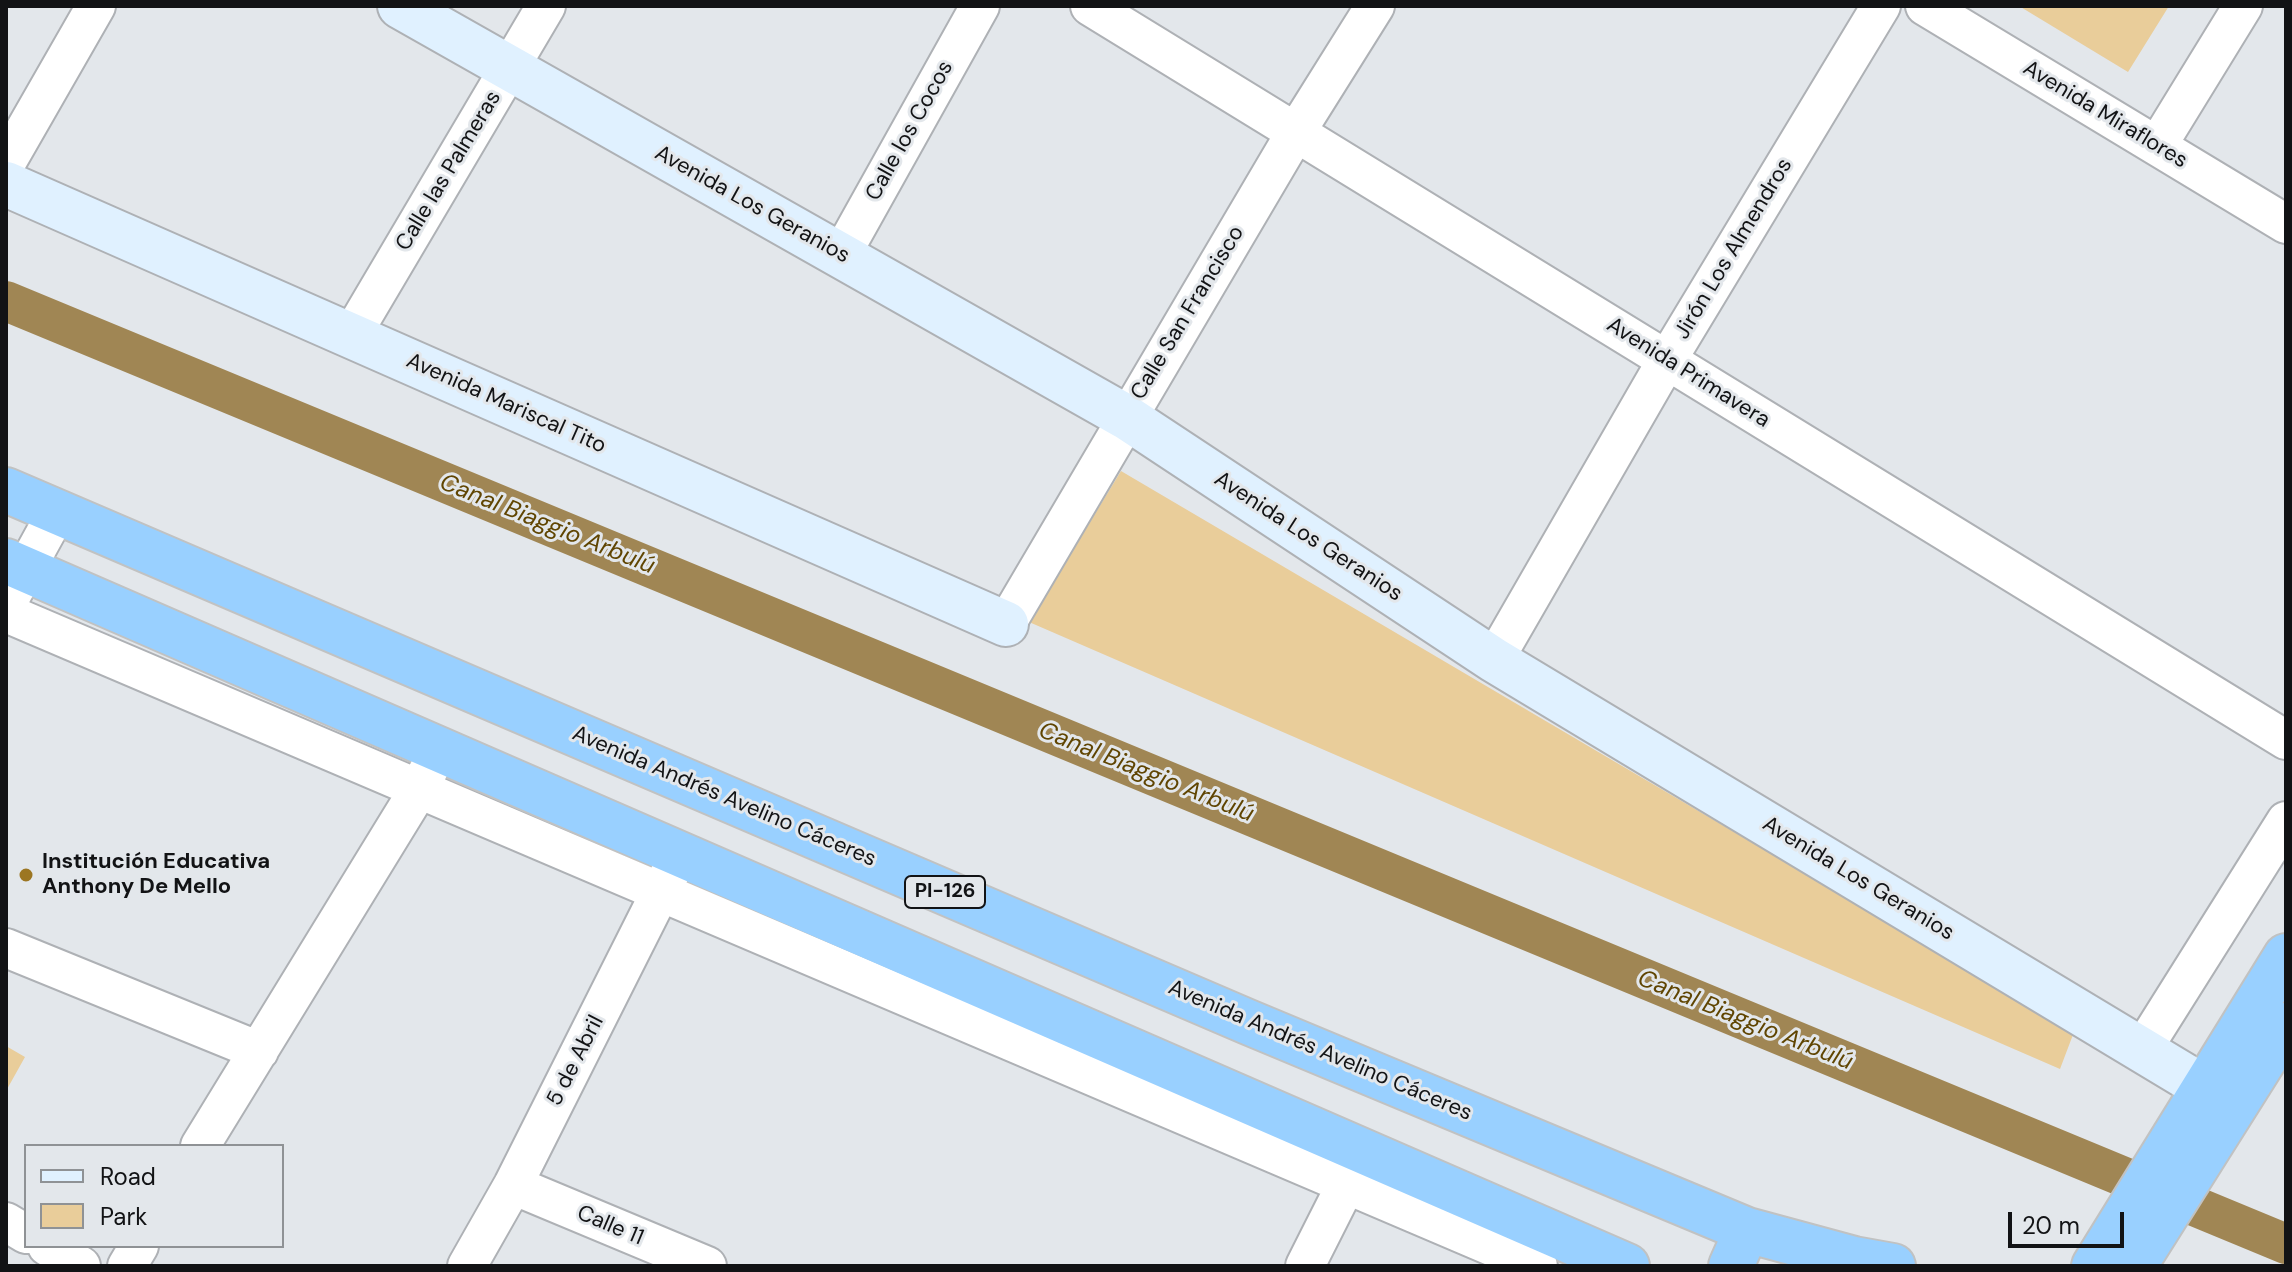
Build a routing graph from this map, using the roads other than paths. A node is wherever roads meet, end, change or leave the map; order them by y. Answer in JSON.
{"nodes":[{"id":1,"x":96,"y":6,"type":"edge"},
{"id":2,"x":400,"y":6,"type":"edge"},
{"id":3,"x":546,"y":6,"type":"edge"},
{"id":4,"x":980,"y":6,"type":"edge"},
{"id":5,"x":1090,"y":6,"type":"edge"},
{"id":6,"x":1375,"y":6,"type":"edge"},
{"id":7,"x":1881,"y":6,"type":"edge"},
{"id":8,"x":1925,"y":6,"type":"edge"},
{"id":9,"x":2243,"y":6,"type":"edge"},
{"id":10,"x":510,"y":68,"type":"junction"},
{"id":11,"x":1296,"y":132,"type":"junction"},
{"id":12,"x":2157,"y":146,"type":"junction"},
{"id":13,"x":6,"y":163,"type":"edge"},
{"id":14,"x":6,"y":184,"type":"edge"},
{"id":15,"x":2286,"y":224,"type":"edge"},
{"id":16,"x":841,"y":255,"type":"junction"},
{"id":17,"x":351,"y":336,"type":"junction"},
{"id":18,"x":1667,"y":360,"type":"junction"},
{"id":19,"x":1126,"y":417,"type":"junction"},
{"id":20,"x":6,"y":490,"type":"edge"},
{"id":21,"x":57,"y":512,"type":"junction"},
{"id":22,"x":13,"y":579,"type":"edge"},
{"id":23,"x":6,"y":613,"type":"edge"},
{"id":24,"x":1006,"y":624,"type":"joint"},
{"id":25,"x":1494,"y":660,"type":"junction"},
{"id":26,"x":2286,"y":740,"type":"edge"},
{"id":27,"x":438,"y":750,"type":"junction"},
{"id":28,"x":419,"y":789,"type":"junction"},
{"id":29,"x":2286,"y":821,"type":"edge"},
{"id":30,"x":670,"y":873,"type":"junction"},
{"id":31,"x":6,"y":948,"type":"edge"},
{"id":32,"x":2286,"y":956,"type":"edge"},
{"id":33,"x":2286,"y":1025,"type":"edge"},
{"id":34,"x":2142,"y":1050,"type":"junction"},
{"id":35,"x":259,"y":1051,"type":"junction"},
{"id":36,"x":2205,"y":1111,"type":"junction"},
{"id":37,"x":201,"y":1144,"type":"edge"},
{"id":38,"x":1354,"y":1168,"type":"junction"},
{"id":39,"x":513,"y":1185,"type":"junction"},
{"id":40,"x":6,"y":1222,"type":"edge"},
{"id":41,"x":24,"y":1233,"type":"edge"},
{"id":42,"x":50,"y":1248,"type":"edge"},
{"id":43,"x":138,"y":1248,"type":"edge"},
{"id":44,"x":1739,"y":1248,"type":"edge"},
{"id":45,"x":2119,"y":1259,"type":"edge"},
{"id":46,"x":81,"y":1266,"type":"edge"},
{"id":47,"x":127,"y":1266,"type":"edge"},
{"id":48,"x":467,"y":1266,"type":"edge"},
{"id":49,"x":707,"y":1266,"type":"edge"},
{"id":50,"x":1305,"y":1266,"type":"edge"},
{"id":51,"x":1538,"y":1266,"type":"edge"},
{"id":52,"x":1627,"y":1266,"type":"edge"},
{"id":53,"x":1893,"y":1266,"type":"edge"}],
"edges":[{"from":1,"to":13,"type":"street"},
{"from":2,"to":10,"type":"street","name":"Avenida Los Geranios"},
{"from":3,"to":10,"type":"street","name":"Calle las Palmeras"},
{"from":4,"to":16,"type":"street","name":"Calle los Cocos"},
{"from":5,"to":11,"type":"street","name":"Avenida Primavera"},
{"from":6,"to":11,"type":"street","name":"Calle San Francisco"},
{"from":7,"to":18,"type":"street","name":"Jirón Los Almendros"},
{"from":8,"to":12,"type":"street","name":"Avenida Miraflores"},
{"from":9,"to":12,"type":"street"},
{"from":10,"to":16,"type":"street","name":"Avenida Los Geranios"},
{"from":10,"to":17,"type":"street","name":"Calle las Palmeras"},
{"from":11,"to":18,"type":"street","name":"Avenida Primavera"},
{"from":11,"to":19,"type":"street","name":"Calle San Francisco"},
{"from":12,"to":15,"type":"street","name":"Avenida Miraflores"},
{"from":14,"to":17,"type":"street","name":"Avenida Mariscal Tito"},
{"from":16,"to":19,"type":"street","name":"Avenida Los Geranios"},
{"from":17,"to":24,"type":"street","name":"Avenida Mariscal Tito"},
{"from":18,"to":25,"type":"street","name":"Jirón Los Almendros"},
{"from":18,"to":26,"type":"street","name":"Avenida Primavera"},
{"from":19,"to":24,"type":"street","name":"Calle San Francisco"},
{"from":19,"to":25,"type":"street","name":"Avenida Los Geranios"},
{"from":20,"to":21,"type":"highway","name":"Avenida Andrés Avelino Cáceres","number":"PI-126"},
{"from":21,"to":22,"type":"street"},
{"from":21,"to":44,"type":"highway","name":"Avenida Andrés Avelino Cáceres","number":"PI-126"},
{"from":22,"to":27,"type":"highway"},
{"from":23,"to":28,"type":"street"},
{"from":25,"to":34,"type":"street","name":"Avenida Los Geranios"},
{"from":27,"to":28,"type":"street"},
{"from":27,"to":30,"type":"highway"},
{"from":28,"to":30,"type":"street"},
{"from":28,"to":35,"type":"street"},
{"from":29,"to":34,"type":"street"},
{"from":30,"to":38,"type":"highway"},
{"from":30,"to":39,"type":"street","name":"5 de Abril"},
{"from":31,"to":35,"type":"street"},
{"from":32,"to":36,"type":"highway"},
{"from":33,"to":36,"type":"highway"},
{"from":34,"to":36,"type":"street","name":"Avenida Los Geranios"},
{"from":35,"to":37,"type":"street"},
{"from":36,"to":45,"type":"highway"},
{"from":38,"to":50,"type":"street"},
{"from":38,"to":51,"type":"street"},
{"from":38,"to":52,"type":"highway"},
{"from":39,"to":48,"type":"street","name":"5 de Abril"},
{"from":39,"to":49,"type":"street","name":"Calle 11"},
{"from":40,"to":41,"type":"street"},
{"from":42,"to":46,"type":"street"},
{"from":43,"to":47,"type":"street"},
{"from":44,"to":53,"type":"highway","name":"Avenida Andrés Avelino Cáceres","number":"PI-126"}]}
